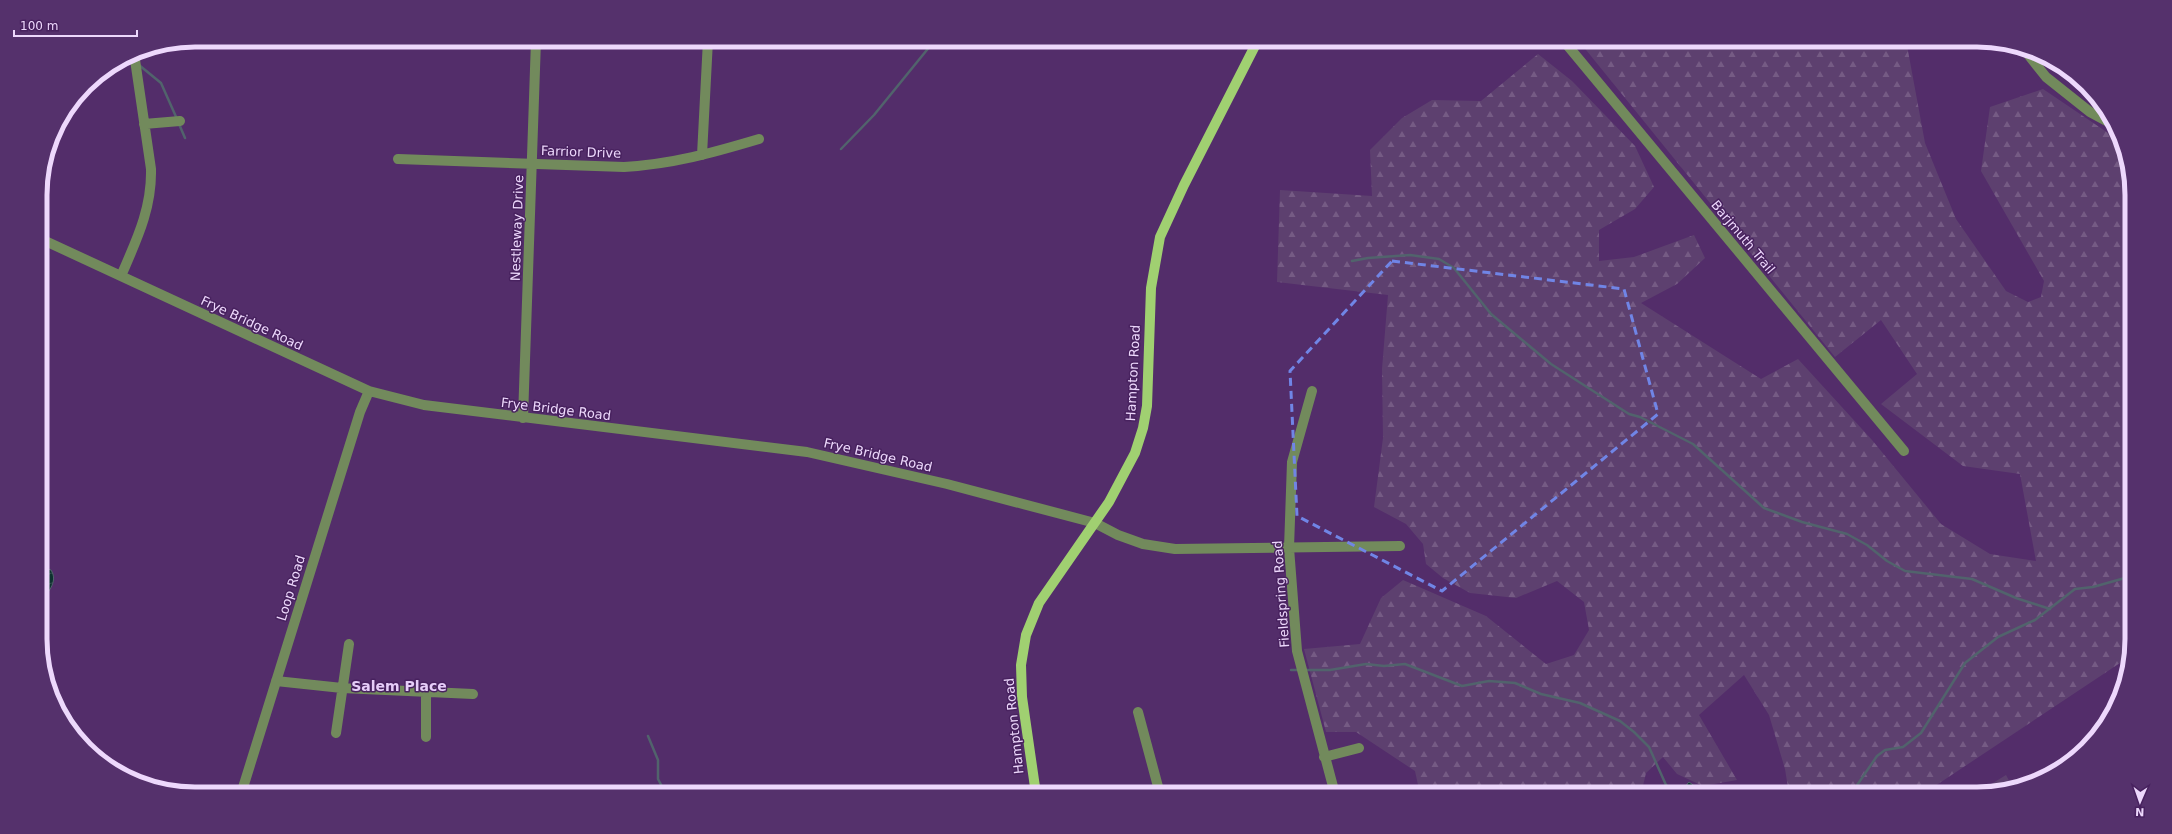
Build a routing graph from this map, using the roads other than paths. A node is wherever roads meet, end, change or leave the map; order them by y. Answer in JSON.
{"nodes":[{"id":1,"x":536,"y":47,"type":"edge"},
{"id":2,"x":708,"y":47,"type":"edge"},
{"id":3,"x":1254,"y":47,"type":"edge"},
{"id":4,"x":1569,"y":47,"type":"edge"},
{"id":5,"x":2030,"y":57,"type":"edge"},
{"id":6,"x":135,"y":60,"type":"edge"},
{"id":7,"x":2104,"y":120,"type":"edge"},
{"id":8,"x":180,"y":121,"type":"dead end"},
{"id":9,"x":144,"y":124,"type":"junction"},
{"id":10,"x":759,"y":139,"type":"dead end"},
{"id":11,"x":702,"y":155,"type":"junction"},
{"id":12,"x":398,"y":159,"type":"dead end"},
{"id":13,"x":532,"y":163,"type":"junction"},
{"id":14,"x":47,"y":242,"type":"edge"},
{"id":15,"x":121,"y":276,"type":"junction"},
{"id":16,"x":369,"y":391,"type":"junction"},
{"id":17,"x":1312,"y":391,"type":"dead end"},
{"id":18,"x":523,"y":418,"type":"junction"},
{"id":19,"x":1904,"y":451,"type":"dead end"},
{"id":20,"x":1095,"y":523,"type":"junction"},
{"id":21,"x":1400,"y":546,"type":"dead end"},
{"id":22,"x":1289,"y":548,"type":"junction"},
{"id":23,"x":349,"y":644,"type":"dead end"},
{"id":24,"x":276,"y":681,"type":"junction"},
{"id":25,"x":342,"y":688,"type":"junction"},
{"id":26,"x":426,"y":693,"type":"junction"},
{"id":27,"x":473,"y":694,"type":"dead end"},
{"id":28,"x":1138,"y":712,"type":"dead end"},
{"id":29,"x":336,"y":733,"type":"dead end"},
{"id":30,"x":426,"y":737,"type":"dead end"},
{"id":31,"x":1359,"y":748,"type":"dead end"},
{"id":32,"x":1324,"y":757,"type":"junction"},
{"id":33,"x":243,"y":787,"type":"edge"},
{"id":34,"x":1035,"y":787,"type":"edge"},
{"id":35,"x":1158,"y":787,"type":"edge"},
{"id":36,"x":1333,"y":787,"type":"edge"}],
"edges":[{"from":1,"to":13,"type":"street","name":"Nestleway Drive"},
{"from":2,"to":11,"type":"street"},
{"from":3,"to":20,"type":"main road","name":"Hampton Road"},
{"from":4,"to":19,"type":"street","name":"Barjmuth Trail"},
{"from":5,"to":7,"type":"street"},
{"from":6,"to":9,"type":"street"},
{"from":8,"to":9,"type":"street"},
{"from":9,"to":15,"type":"street"},
{"from":10,"to":11,"type":"street","name":"Farrior Drive"},
{"from":11,"to":13,"type":"street","name":"Farrior Drive"},
{"from":12,"to":13,"type":"street","name":"Farrior Drive"},
{"from":13,"to":18,"type":"street","name":"Nestleway Drive"},
{"from":14,"to":15,"type":"street","name":"Frye Bridge Road"},
{"from":15,"to":16,"type":"street","name":"Frye Bridge Road"},
{"from":16,"to":18,"type":"street","name":"Frye Bridge Road"},
{"from":16,"to":24,"type":"street","name":"Loop Road"},
{"from":17,"to":22,"type":"street","name":"Fieldspring Road"},
{"from":18,"to":20,"type":"street","name":"Frye Bridge Road"},
{"from":20,"to":22,"type":"street","name":"Frye Bridge Road"},
{"from":20,"to":34,"type":"main road","name":"Hampton Road"},
{"from":21,"to":22,"type":"street","name":"Frye Bridge Road"},
{"from":22,"to":32,"type":"street","name":"Fieldspring Road"},
{"from":23,"to":25,"type":"street"},
{"from":24,"to":25,"type":"street"},
{"from":24,"to":33,"type":"street","name":"Loop Road"},
{"from":25,"to":26,"type":"street"},
{"from":25,"to":29,"type":"street"},
{"from":26,"to":27,"type":"street"},
{"from":26,"to":30,"type":"street"},
{"from":28,"to":35,"type":"street"},
{"from":31,"to":32,"type":"street"},
{"from":32,"to":36,"type":"street","name":"Fieldspring Road"}]}
